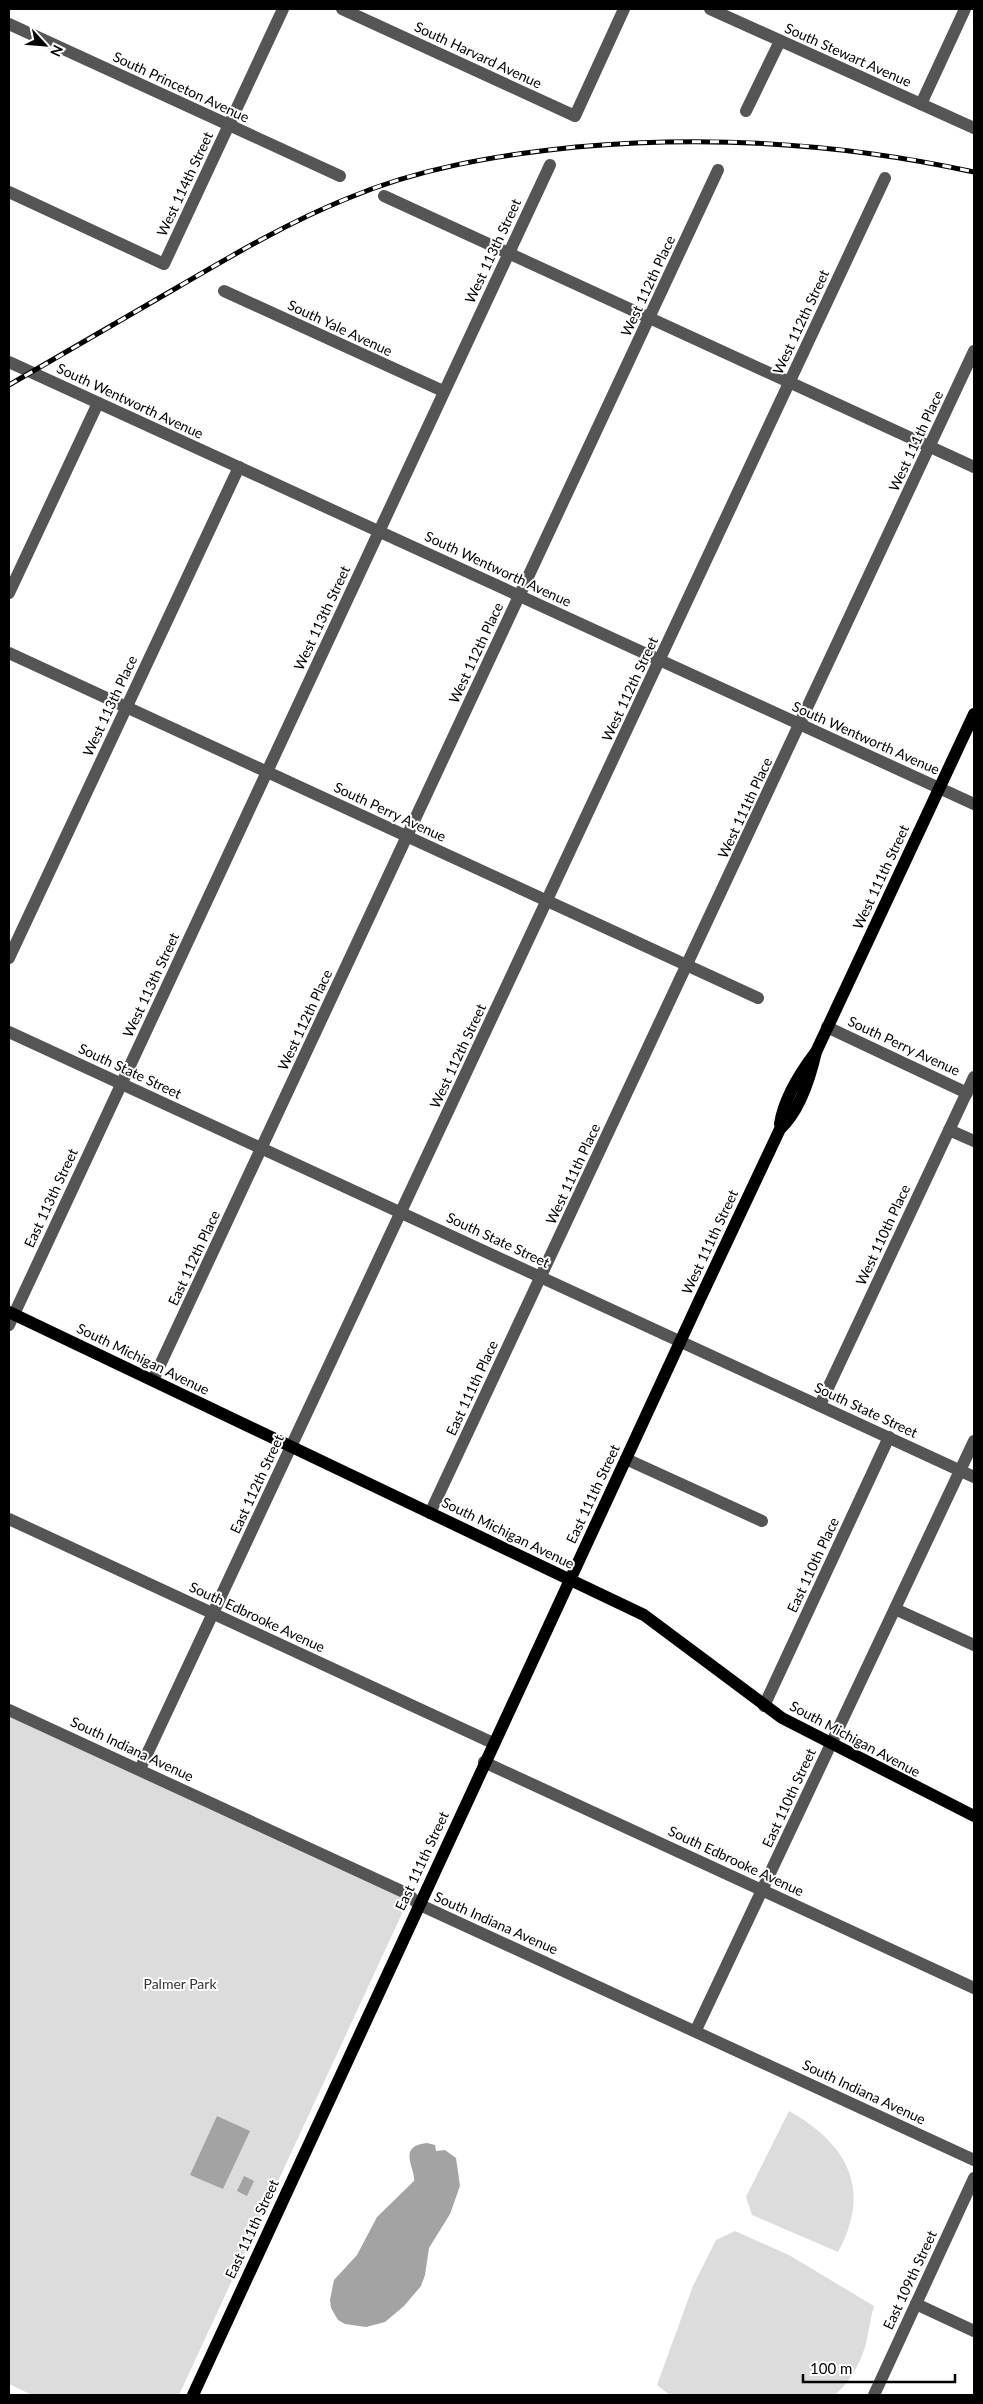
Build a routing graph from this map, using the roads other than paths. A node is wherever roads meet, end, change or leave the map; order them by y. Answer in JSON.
{"nodes":[{"id":1,"x":283,"y":9,"type":"edge"},
{"id":2,"x":342,"y":9,"type":"edge"},
{"id":3,"x":624,"y":9,"type":"edge"},
{"id":4,"x":710,"y":9,"type":"edge"},
{"id":5,"x":965,"y":9,"type":"edge"},
{"id":6,"x":9,"y":24,"type":"edge"},
{"id":7,"x":780,"y":41,"type":"junction"},
{"id":8,"x":921,"y":104,"type":"junction"},
{"id":9,"x":746,"y":111,"type":"dead end"},
{"id":10,"x":228,"y":126,"type":"junction"},
{"id":11,"x":974,"y":128,"type":"edge"},
{"id":12,"x":550,"y":165,"type":"dead end"},
{"id":13,"x":718,"y":170,"type":"dead end"},
{"id":14,"x":340,"y":176,"type":"dead end"},
{"id":15,"x":885,"y":178,"type":"dead end"},
{"id":16,"x":9,"y":192,"type":"edge"},
{"id":17,"x":384,"y":196,"type":"dead end"},
{"id":18,"x":508,"y":253,"type":"junction"},
{"id":19,"x":224,"y":291,"type":"dead end"},
{"id":20,"x":649,"y":318,"type":"junction"},
{"id":21,"x":974,"y":351,"type":"edge"},
{"id":22,"x":9,"y":362,"type":"edge"},
{"id":23,"x":790,"y":382,"type":"junction"},
{"id":24,"x":444,"y":391,"type":"junction"},
{"id":25,"x":98,"y":403,"type":"junction"},
{"id":26,"x":930,"y":447,"type":"junction"},
{"id":27,"x":239,"y":467,"type":"junction"},
{"id":28,"x":974,"y":467,"type":"edge"},
{"id":29,"x":378,"y":531,"type":"junction"},
{"id":30,"x":9,"y":593,"type":"edge"},
{"id":31,"x":519,"y":596,"type":"junction"},
{"id":32,"x":9,"y":653,"type":"edge"},
{"id":33,"x":660,"y":660,"type":"junction"},
{"id":34,"x":126,"y":707,"type":"junction"},
{"id":35,"x":974,"y":714,"type":"edge"},
{"id":36,"x":799,"y":725,"type":"junction"},
{"id":37,"x":266,"y":772,"type":"junction"},
{"id":38,"x":939,"y":788,"type":"junction"},
{"id":39,"x":974,"y":804,"type":"edge"},
{"id":40,"x":407,"y":836,"type":"junction"},
{"id":41,"x":547,"y":901,"type":"junction"},
{"id":42,"x":9,"y":958,"type":"edge"},
{"id":43,"x":688,"y":965,"type":"junction"},
{"id":44,"x":758,"y":998,"type":"dead end"},
{"id":45,"x":828,"y":1027,"type":"junction"},
{"id":46,"x":9,"y":1032,"type":"edge"},
{"id":47,"x":974,"y":1077,"type":"edge"},
{"id":48,"x":121,"y":1084,"type":"junction"},
{"id":49,"x":967,"y":1093,"type":"junction"},
{"id":50,"x":949,"y":1130,"type":"junction"},
{"id":51,"x":974,"y":1142,"type":"edge"},
{"id":52,"x":262,"y":1148,"type":"junction"},
{"id":53,"x":402,"y":1212,"type":"junction"},
{"id":54,"x":541,"y":1277,"type":"junction"},
{"id":55,"x":10,"y":1317,"type":"edge"},
{"id":56,"x":681,"y":1341,"type":"junction"},
{"id":57,"x":153,"y":1380,"type":"junction"},
{"id":58,"x":820,"y":1405,"type":"junction"},
{"id":59,"x":889,"y":1437,"type":"junction"},
{"id":60,"x":974,"y":1441,"type":"edge"},
{"id":61,"x":292,"y":1447,"type":"junction"},
{"id":62,"x":626,"y":1459,"type":"junction"},
{"id":63,"x":961,"y":1470,"type":"junction"},
{"id":64,"x":974,"y":1477,"type":"edge"},
{"id":65,"x":430,"y":1513,"type":"junction"},
{"id":66,"x":9,"y":1519,"type":"edge"},
{"id":67,"x":762,"y":1521,"type":"dead end"},
{"id":68,"x":570,"y":1580,"type":"junction"},
{"id":69,"x":895,"y":1609,"type":"junction"},
{"id":70,"x":214,"y":1613,"type":"junction"},
{"id":71,"x":974,"y":1645,"type":"edge"},
{"id":72,"x":764,"y":1706,"type":"junction"},
{"id":73,"x":9,"y":1710,"type":"edge"},
{"id":74,"x":493,"y":1743,"type":"junction"},
{"id":75,"x":831,"y":1744,"type":"junction"},
{"id":76,"x":484,"y":1762,"type":"junction"},
{"id":77,"x":140,"y":1769,"type":"junction"},
{"id":78,"x":974,"y":1816,"type":"edge"},
{"id":79,"x":762,"y":1890,"type":"junction"},
{"id":80,"x":418,"y":1904,"type":"junction"},
{"id":81,"x":974,"y":1988,"type":"edge"},
{"id":82,"x":696,"y":2030,"type":"junction"},
{"id":83,"x":974,"y":2160,"type":"edge"},
{"id":84,"x":974,"y":2178,"type":"edge"},
{"id":85,"x":916,"y":2304,"type":"junction"},
{"id":86,"x":974,"y":2331,"type":"edge"},
{"id":87,"x":192,"y":2395,"type":"edge"},
{"id":88,"x":874,"y":2395,"type":"edge"}],
"edges":[{"from":1,"to":10,"type":"street","name":"West 114th Street"},
{"from":2,"to":3,"type":"street","name":"South Harvard Avenue"},
{"from":4,"to":7,"type":"street","name":"South Stewart Avenue"},
{"from":5,"to":8,"type":"street"},
{"from":6,"to":10,"type":"street","name":"South Princeton Avenue"},
{"from":7,"to":8,"type":"street","name":"South Stewart Avenue"},
{"from":7,"to":9,"type":"street"},
{"from":8,"to":11,"type":"street","name":"South Stewart Avenue"},
{"from":10,"to":14,"type":"street","name":"South Princeton Avenue"},
{"from":10,"to":16,"type":"street","name":"West 114th Street"},
{"from":12,"to":18,"type":"street","name":"West 113th Street"},
{"from":13,"to":20,"type":"street","name":"West 112th Place"},
{"from":15,"to":23,"type":"street","name":"West 112th Street"},
{"from":17,"to":18,"type":"street"},
{"from":18,"to":20,"type":"street"},
{"from":18,"to":24,"type":"street","name":"West 113th Street"},
{"from":19,"to":24,"type":"street","name":"South Yale Avenue"},
{"from":20,"to":23,"type":"street"},
{"from":20,"to":31,"type":"street","name":"West 112th Place"},
{"from":21,"to":26,"type":"street","name":"West 111th Place"},
{"from":22,"to":25,"type":"street","name":"South Wentworth Avenue"},
{"from":23,"to":26,"type":"street"},
{"from":23,"to":33,"type":"street","name":"West 112th Street"},
{"from":24,"to":29,"type":"street","name":"West 113th Street"},
{"from":25,"to":27,"type":"street","name":"South Wentworth Avenue"},
{"from":25,"to":30,"type":"street"},
{"from":26,"to":28,"type":"street"},
{"from":26,"to":36,"type":"street","name":"West 111th Place"},
{"from":27,"to":29,"type":"street","name":"South Wentworth Avenue"},
{"from":27,"to":34,"type":"street","name":"West 113th Place"},
{"from":29,"to":31,"type":"street","name":"South Wentworth Avenue"},
{"from":29,"to":37,"type":"street","name":"West 113th Street"},
{"from":31,"to":33,"type":"street","name":"South Wentworth Avenue"},
{"from":31,"to":40,"type":"street","name":"West 112th Place"},
{"from":32,"to":34,"type":"street","name":"South Perry Avenue"},
{"from":33,"to":36,"type":"street","name":"South Wentworth Avenue"},
{"from":33,"to":41,"type":"street","name":"West 112th Street"},
{"from":34,"to":37,"type":"street","name":"South Perry Avenue"},
{"from":34,"to":42,"type":"street","name":"West 113th Place"},
{"from":35,"to":38,"type":"main road","name":"West 111th Street"},
{"from":36,"to":38,"type":"street","name":"South Wentworth Avenue"},
{"from":36,"to":43,"type":"street","name":"West 111th Place"},
{"from":37,"to":40,"type":"street","name":"South Perry Avenue"},
{"from":37,"to":48,"type":"street","name":"West 113th Street"},
{"from":38,"to":39,"type":"street","name":"South Wentworth Avenue"},
{"from":38,"to":45,"type":"main road","name":"West 111th Street"},
{"from":40,"to":41,"type":"street","name":"South Perry Avenue"},
{"from":40,"to":52,"type":"street","name":"West 112th Place"},
{"from":41,"to":43,"type":"street","name":"South Perry Avenue"},
{"from":41,"to":53,"type":"street","name":"West 112th Street"},
{"from":43,"to":44,"type":"street","name":"South Perry Avenue"},
{"from":43,"to":54,"type":"street","name":"West 111th Place"},
{"from":45,"to":49,"type":"street","name":"South Perry Avenue"},
{"from":45,"to":56,"type":"main road","name":"West 111th Street"},
{"from":46,"to":48,"type":"street","name":"South State Street"},
{"from":47,"to":49,"type":"street","name":"West 110th Place"},
{"from":48,"to":52,"type":"street","name":"South State Street"},
{"from":48,"to":55,"type":"street","name":"East 113th Street"},
{"from":49,"to":50,"type":"street","name":"West 110th Place"},
{"from":50,"to":51,"type":"street"},
{"from":50,"to":58,"type":"street","name":"West 110th Place"},
{"from":52,"to":53,"type":"street","name":"South State Street"},
{"from":52,"to":57,"type":"street","name":"East 112th Place"},
{"from":53,"to":54,"type":"street","name":"South State Street"},
{"from":53,"to":61,"type":"street","name":"East 112th Street"},
{"from":54,"to":56,"type":"street","name":"South State Street"},
{"from":54,"to":65,"type":"street","name":"East 111th Place"},
{"from":55,"to":57,"type":"main road","name":"South Michigan Avenue"},
{"from":56,"to":58,"type":"street","name":"South State Street"},
{"from":56,"to":62,"type":"main road","name":"East 111th Street"},
{"from":57,"to":61,"type":"main road","name":"South Michigan Avenue"},
{"from":58,"to":59,"type":"street","name":"South State Street"},
{"from":59,"to":63,"type":"street","name":"South State Street"},
{"from":59,"to":72,"type":"street","name":"East 110th Place"},
{"from":60,"to":63,"type":"street","name":"East 110th Street"},
{"from":61,"to":65,"type":"main road","name":"South Michigan Avenue"},
{"from":61,"to":70,"type":"street","name":"East 112th Street"},
{"from":62,"to":67,"type":"street"},
{"from":62,"to":68,"type":"main road","name":"East 111th Street"},
{"from":63,"to":64,"type":"street","name":"South State Street"},
{"from":63,"to":69,"type":"street","name":"East 110th Street"},
{"from":65,"to":68,"type":"main road","name":"South Michigan Avenue"},
{"from":66,"to":70,"type":"street","name":"South Edbrooke Avenue"},
{"from":68,"to":72,"type":"main road","name":"South Michigan Avenue"},
{"from":68,"to":74,"type":"main road","name":"East 111th Street"},
{"from":69,"to":71,"type":"street"},
{"from":69,"to":75,"type":"street","name":"East 110th Street"},
{"from":70,"to":74,"type":"street","name":"South Edbrooke Avenue"},
{"from":70,"to":77,"type":"street","name":"East 112th Street"},
{"from":72,"to":75,"type":"main road","name":"South Michigan Avenue"},
{"from":73,"to":77,"type":"street","name":"South Indiana Avenue"},
{"from":74,"to":76,"type":"main road","name":"East 111th Street"},
{"from":75,"to":78,"type":"main road","name":"South Michigan Avenue"},
{"from":75,"to":79,"type":"street","name":"East 110th Street"},
{"from":76,"to":79,"type":"street","name":"South Edbrooke Avenue"},
{"from":76,"to":80,"type":"main road","name":"East 111th Street"},
{"from":77,"to":80,"type":"street","name":"South Indiana Avenue"},
{"from":79,"to":81,"type":"street","name":"South Edbrooke Avenue"},
{"from":79,"to":82,"type":"street","name":"East 110th Street"},
{"from":80,"to":82,"type":"street","name":"South Indiana Avenue"},
{"from":80,"to":87,"type":"main road","name":"East 111th Street"},
{"from":82,"to":83,"type":"street","name":"South Indiana Avenue"},
{"from":84,"to":85,"type":"street","name":"East 109th Street"},
{"from":85,"to":86,"type":"street"},
{"from":85,"to":88,"type":"street","name":"East 109th Street"}]}
